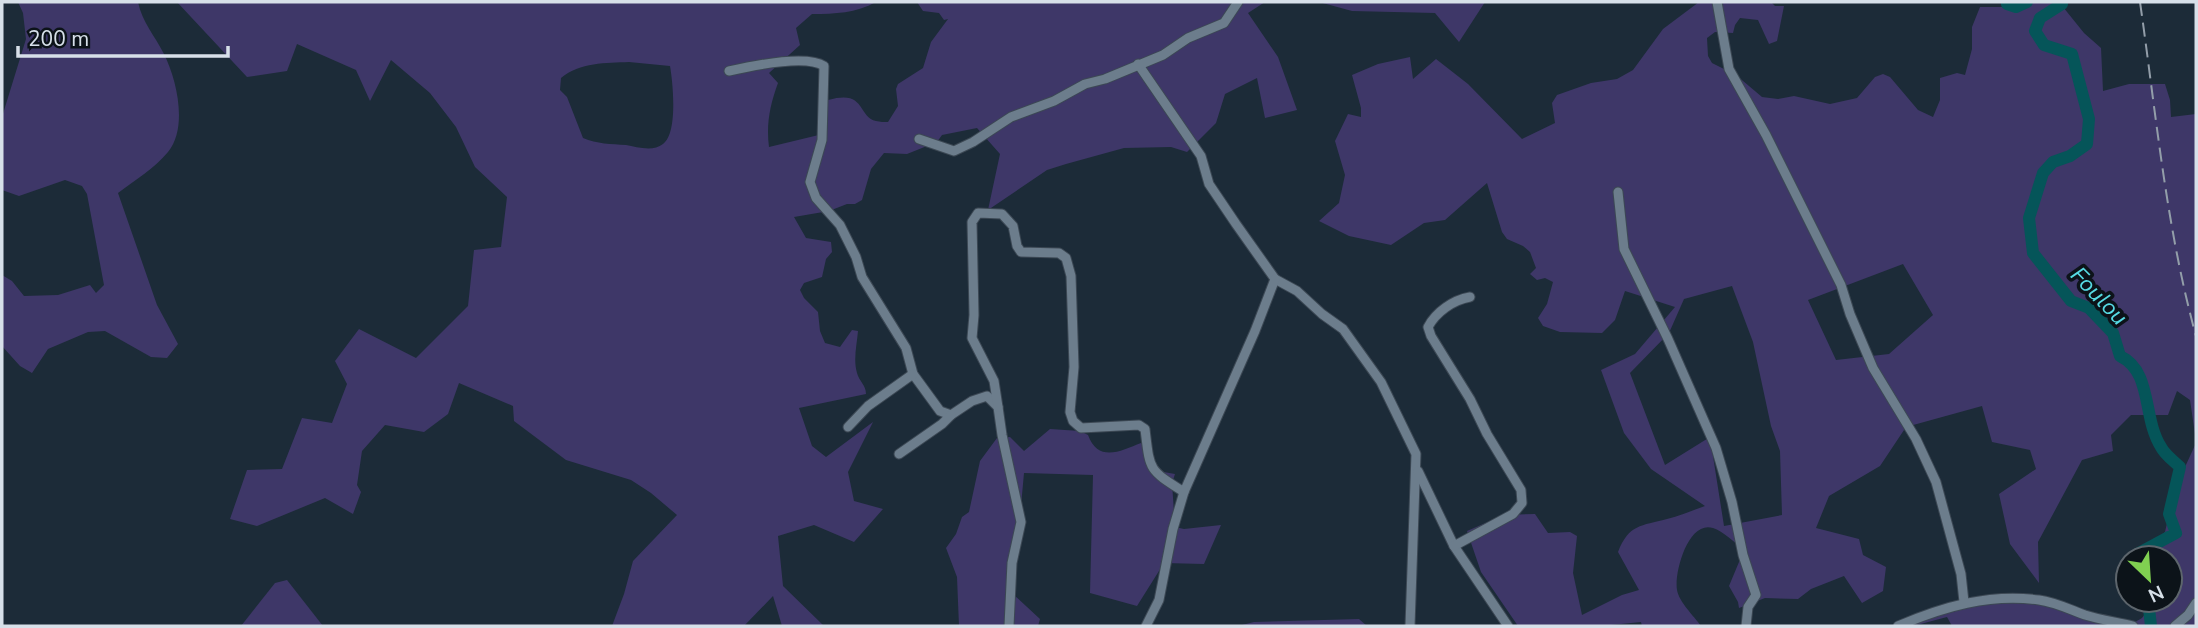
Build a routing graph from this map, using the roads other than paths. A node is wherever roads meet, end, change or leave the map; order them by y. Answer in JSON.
{"nodes":[{"id":1,"x":1238,"y":2,"type":"edge"},
{"id":2,"x":1717,"y":2,"type":"edge"},
{"id":3,"x":1138,"y":64,"type":"junction"},
{"id":4,"x":729,"y":71,"type":"dead end"},
{"id":5,"x":919,"y":139,"type":"dead end"},
{"id":6,"x":1618,"y":192,"type":"dead end"},
{"id":7,"x":1275,"y":279,"type":"junction"},
{"id":8,"x":1469,"y":297,"type":"dead end"},
{"id":9,"x":914,"y":374,"type":"junction"},
{"id":10,"x":998,"y":407,"type":"junction"},
{"id":11,"x":951,"y":415,"type":"junction"},
{"id":12,"x":848,"y":428,"type":"dead end"},
{"id":13,"x":899,"y":454,"type":"dead end"},
{"id":14,"x":1417,"y":469,"type":"junction"},
{"id":15,"x":1184,"y":492,"type":"junction"},
{"id":16,"x":1454,"y":546,"type":"junction"},
{"id":17,"x":1964,"y":602,"type":"junction"},
{"id":18,"x":2196,"y":603,"type":"edge"},
{"id":19,"x":1009,"y":626,"type":"edge"},
{"id":20,"x":1146,"y":626,"type":"edge"},
{"id":21,"x":1410,"y":626,"type":"edge"},
{"id":22,"x":1508,"y":626,"type":"edge"},
{"id":23,"x":1746,"y":626,"type":"edge"},
{"id":24,"x":1898,"y":626,"type":"edge"},
{"id":25,"x":2133,"y":626,"type":"edge"},
{"id":26,"x":2175,"y":626,"type":"edge"}],
"edges":[{"from":1,"to":3,"type":"street"},
{"from":2,"to":17,"type":"street"},
{"from":3,"to":5,"type":"street"},
{"from":3,"to":7,"type":"street"},
{"from":4,"to":9,"type":"street"},
{"from":6,"to":23,"type":"street"},
{"from":7,"to":14,"type":"street"},
{"from":7,"to":15,"type":"street"},
{"from":8,"to":16,"type":"street"},
{"from":9,"to":11,"type":"street"},
{"from":9,"to":12,"type":"street"},
{"from":10,"to":11,"type":"street"},
{"from":10,"to":15,"type":"street"},
{"from":10,"to":19,"type":"street"},
{"from":11,"to":13,"type":"street"},
{"from":14,"to":16,"type":"street"},
{"from":14,"to":21,"type":"street"},
{"from":15,"to":20,"type":"street"},
{"from":16,"to":22,"type":"street"},
{"from":17,"to":24,"type":"street"},
{"from":17,"to":25,"type":"street"},
{"from":18,"to":26,"type":"street"}]}
